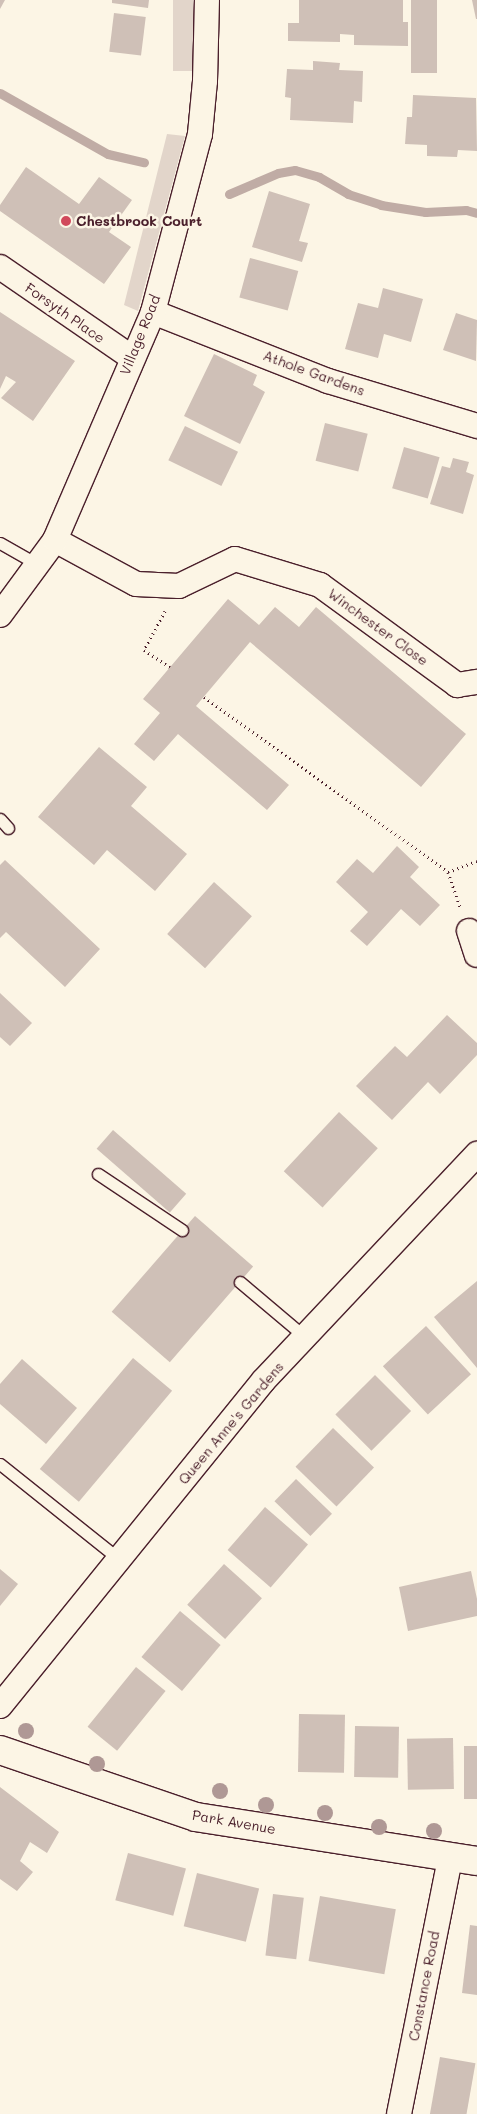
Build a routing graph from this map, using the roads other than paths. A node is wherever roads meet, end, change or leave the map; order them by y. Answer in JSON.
{"nodes":[{"id":1,"x":207,"y":0,"type":"edge"},
{"id":2,"x":0,"y":267,"type":"edge"},
{"id":3,"x":153,"y":312,"type":"junction"},
{"id":4,"x":132,"y":357,"type":"junction"},
{"id":5,"x":477,"y":426,"type":"edge"},
{"id":6,"x":55,"y":540,"type":"junction"},
{"id":7,"x":0,"y":543,"type":"edge"},
{"id":8,"x":37,"y":564,"type":"junction"},
{"id":9,"x":0,"y":615,"type":"edge"},
{"id":10,"x":477,"y":682,"type":"edge"},
{"id":11,"x":0,"y":819,"type":"edge"},
{"id":12,"x":8,"y":828,"type":"dead end"},
{"id":13,"x":469,"y":931,"type":"road end"},
{"id":14,"x":477,"y":955,"type":"edge"},
{"id":15,"x":477,"y":1154,"type":"edge"},
{"id":16,"x":98,"y":1174,"type":"dead end"},
{"id":17,"x":182,"y":1230,"type":"dead end"},
{"id":18,"x":240,"y":1282,"type":"dead end"},
{"id":19,"x":304,"y":1337,"type":"junction"},
{"id":20,"x":0,"y":1464,"type":"edge"},
{"id":21,"x":119,"y":1559,"type":"junction"},
{"id":22,"x":0,"y":1706,"type":"edge"},
{"id":23,"x":0,"y":1750,"type":"edge"},
{"id":24,"x":450,"y":1858,"type":"junction"},
{"id":25,"x":477,"y":1862,"type":"edge"},
{"id":26,"x":399,"y":2114,"type":"edge"}],
"edges":[{"from":1,"to":3,"type":"street","name":"Village Road"},
{"from":2,"to":4,"type":"street","name":"Forsyth Place"},
{"from":3,"to":4,"type":"street","name":"Village Road"},
{"from":3,"to":5,"type":"street","name":"Athole Gardens"},
{"from":4,"to":6,"type":"street","name":"Village Road"},
{"from":6,"to":8,"type":"street","name":"Village Road"},
{"from":6,"to":10,"type":"street","name":"Winchester Close"},
{"from":7,"to":8,"type":"lane"},
{"from":8,"to":9,"type":"street","name":"Village Road"},
{"from":11,"to":12,"type":"lane"},
{"from":13,"to":14,"type":"street"},
{"from":15,"to":19,"type":"street","name":"Queen Anne's Gardens"},
{"from":16,"to":17,"type":"lane"},
{"from":18,"to":19,"type":"lane"},
{"from":19,"to":21,"type":"street","name":"Queen Anne's Gardens"},
{"from":20,"to":21,"type":"lane"},
{"from":21,"to":22,"type":"street","name":"Queen Anne's Gardens"},
{"from":23,"to":24,"type":"street","name":"Park Avenue"},
{"from":24,"to":25,"type":"street","name":"Park Avenue"},
{"from":24,"to":26,"type":"street","name":"Constance Road"}]}
